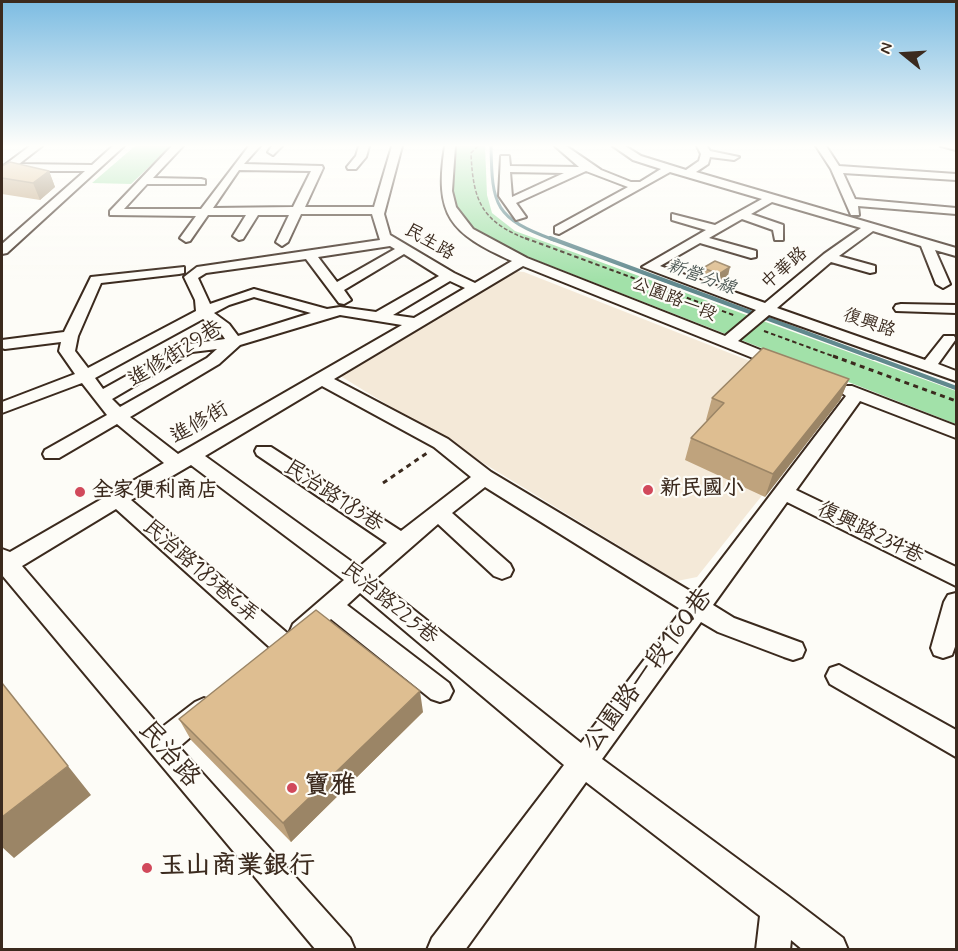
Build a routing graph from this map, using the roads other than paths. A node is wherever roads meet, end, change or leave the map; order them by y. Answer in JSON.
{"nodes":[{"id":1,"x":69,"y":190,"type":"edge"},
{"id":2,"x":135,"y":190,"type":"edge"},
{"id":3,"x":219,"y":190,"type":"edge"},
{"id":4,"x":307,"y":190,"type":"edge"},
{"id":5,"x":385,"y":190,"type":"edge"},
{"id":6,"x":445,"y":190,"type":"edge"},
{"id":7,"x":507,"y":190,"type":"edge"},
{"id":8,"x":535,"y":190,"type":"edge"},
{"id":9,"x":630,"y":190,"type":"edge"},
{"id":10,"x":746,"y":190,"type":"edge"},
{"id":11,"x":846,"y":190,"type":"edge"},
{"id":12,"x":771,"y":198,"type":"junction"},
{"id":13,"x":851,"y":202,"type":"junction"},
{"id":14,"x":508,"y":203,"type":"junction"},
{"id":15,"x":379,"y":210,"type":"junction"},
{"id":16,"x":296,"y":211,"type":"junction"},
{"id":17,"x":957,"y":211,"type":"edge"},
{"id":18,"x":204,"y":212,"type":"junction"},
{"id":19,"x":254,"y":212,"type":"junction"},
{"id":20,"x":741,"y":215,"type":"junction"},
{"id":21,"x":520,"y":217,"type":"dead end"},
{"id":22,"x":676,"y":217,"type":"dead end"},
{"id":23,"x":865,"y":225,"type":"junction"},
{"id":24,"x":716,"y":229,"type":"junction"},
{"id":25,"x":559,"y":230,"type":"dead end"},
{"id":26,"x":2,"y":232,"type":"edge"},
{"id":27,"x":19,"y":234,"type":"junction"},
{"id":28,"x":239,"y":236,"type":"dead end"},
{"id":29,"x":779,"y":237,"type":"dead end"},
{"id":30,"x":186,"y":238,"type":"dead end"},
{"id":31,"x":699,"y":239,"type":"junction"},
{"id":32,"x":282,"y":242,"type":"dead end"},
{"id":33,"x":926,"y":243,"type":"junction"},
{"id":34,"x":397,"y":246,"type":"junction"},
{"id":35,"x":2,"y":250,"type":"edge"},
{"id":36,"x":957,"y":252,"type":"edge"},
{"id":37,"x":309,"y":254,"type":"junction"},
{"id":38,"x":751,"y":254,"type":"dead end"},
{"id":39,"x":829,"y":257,"type":"junction"},
{"id":40,"x":522,"y":261,"type":"junction"},
{"id":41,"x":870,"y":269,"type":"dead end"},
{"id":42,"x":179,"y":270,"type":"dead end"},
{"id":43,"x":449,"y":276,"type":"junction"},
{"id":44,"x":943,"y":284,"type":"dead end"},
{"id":45,"x":337,"y":288,"type":"junction"},
{"id":46,"x":476,"y":288,"type":"junction"},
{"id":47,"x":901,"y":308,"type":"dead end"},
{"id":48,"x":957,"y":309,"type":"edge"},
{"id":49,"x":768,"y":310,"type":"junction"},
{"id":50,"x":334,"y":312,"type":"junction"},
{"id":51,"x":203,"y":313,"type":"junction"},
{"id":52,"x":379,"y":317,"type":"junction"},
{"id":53,"x":416,"y":323,"type":"junction"},
{"id":54,"x":736,"y":332,"type":"junction"},
{"id":55,"x":70,"y":336,"type":"junction"},
{"id":56,"x":949,"y":339,"type":"dead end"},
{"id":57,"x":235,"y":342,"type":"junction"},
{"id":58,"x":5,"y":344,"type":"dead end"},
{"id":59,"x":929,"y":366,"type":"junction"},
{"id":60,"x":792,"y":368,"type":"edge"},
{"id":61,"x":86,"y":376,"type":"junction"},
{"id":62,"x":957,"y":376,"type":"edge"},
{"id":63,"x":321,"y":379,"type":"junction"},
{"id":64,"x":101,"y":398,"type":"junction"},
{"id":65,"x":2,"y":408,"type":"edge"},
{"id":66,"x":119,"y":417,"type":"junction"},
{"id":67,"x":957,"y":432,"type":"edge"},
{"id":68,"x":264,"y":451,"type":"dead end"},
{"id":69,"x":52,"y":454,"type":"dead end"},
{"id":70,"x":184,"y":459,"type":"junction"},
{"id":71,"x":484,"y":477,"type":"junction"},
{"id":72,"x":783,"y":492,"type":"junction"},
{"id":73,"x":117,"y":499,"type":"junction"},
{"id":74,"x":439,"y":513,"type":"junction"},
{"id":75,"x":402,"y":542,"type":"junction"},
{"id":76,"x":3,"y":562,"type":"edge"},
{"id":77,"x":502,"y":570,"type":"dead end"},
{"id":78,"x":957,"y":577,"type":"edge"},
{"id":79,"x":360,"y":580,"type":"junction"},
{"id":80,"x":957,"y":603,"type":"edge"},
{"id":81,"x":698,"y":606,"type":"junction"},
{"id":82,"x":332,"y":607,"type":"junction"},
{"id":83,"x":943,"y":648,"type":"dead end"},
{"id":84,"x":793,"y":650,"type":"dead end"},
{"id":85,"x":275,"y":653,"type":"joint"},
{"id":86,"x":840,"y":676,"type":"dead end"},
{"id":87,"x":440,"y":691,"type":"dead end"},
{"id":88,"x":222,"y":696,"type":"edge"},
{"id":89,"x":957,"y":744,"type":"edge"},
{"id":90,"x":160,"y":746,"type":"junction"},
{"id":91,"x":581,"y":761,"type":"junction"},
{"id":92,"x":777,"y":907,"type":"junction"},
{"id":93,"x":338,"y":950,"type":"edge"},
{"id":94,"x":444,"y":950,"type":"edge"},
{"id":95,"x":773,"y":950,"type":"edge"},
{"id":96,"x":831,"y":950,"type":"edge"}],
"edges":[{"from":1,"to":27,"type":"street"},
{"from":2,"to":18,"type":"street"},
{"from":3,"to":18,"type":"street"},
{"from":4,"to":16,"type":"street"},
{"from":5,"to":15,"type":"street"},
{"from":6,"to":40,"type":"street","name":"公園路一段"},
{"from":7,"to":14,"type":"street"},
{"from":8,"to":14,"type":"street"},
{"from":9,"to":25,"type":"street"},
{"from":10,"to":12,"type":"street"},
{"from":11,"to":13,"type":"street"},
{"from":12,"to":20,"type":"street"},
{"from":12,"to":23,"type":"street"},
{"from":13,"to":17,"type":"street"},
{"from":13,"to":23,"type":"street"},
{"from":14,"to":21,"type":"street"},
{"from":15,"to":16,"type":"street"},
{"from":15,"to":34,"type":"street","name":"民生路"},
{"from":16,"to":19,"type":"street"},
{"from":16,"to":32,"type":"street"},
{"from":18,"to":19,"type":"street"},
{"from":18,"to":30,"type":"street"},
{"from":19,"to":28,"type":"street"},
{"from":20,"to":24,"type":"street"},
{"from":20,"to":29,"type":"street"},
{"from":22,"to":24,"type":"street"},
{"from":23,"to":33,"type":"street"},
{"from":23,"to":39,"type":"street","name":"中華路"},
{"from":24,"to":31,"type":"street"},
{"from":26,"to":27,"type":"street"},
{"from":27,"to":35,"type":"street"},
{"from":31,"to":38,"type":"street"},
{"from":31,"to":49,"type":"street","name":"中華路"},
{"from":33,"to":36,"type":"street"},
{"from":33,"to":44,"type":"street"},
{"from":34,"to":37,"type":"street"},
{"from":34,"to":43,"type":"street","name":"民生路"},
{"from":34,"to":45,"type":"street"},
{"from":37,"to":45,"type":"street"},
{"from":37,"to":51,"type":"street"},
{"from":39,"to":41,"type":"street"},
{"from":39,"to":49,"type":"street","name":"中華路"},
{"from":40,"to":46,"type":"street","name":"進修街"},
{"from":40,"to":54,"type":"street","name":"公園路一段"},
{"from":42,"to":55,"type":"street"},
{"from":43,"to":46,"type":"street","name":"民生路"},
{"from":43,"to":52,"type":"street"},
{"from":45,"to":50,"type":"street"},
{"from":46,"to":53,"type":"street","name":"進修街"},
{"from":47,"to":48,"type":"street"},
{"from":49,"to":54,"type":"street"},
{"from":49,"to":59,"type":"street","name":"復興路"},
{"from":50,"to":51,"type":"street"},
{"from":50,"to":52,"type":"street"},
{"from":50,"to":57,"type":"street","name":"進修街29巷"},
{"from":51,"to":57,"type":"street"},
{"from":51,"to":61,"type":"street"},
{"from":52,"to":53,"type":"street"},
{"from":53,"to":63,"type":"street","name":"進修街"},
{"from":54,"to":60,"type":"street","name":"公園路一段"},
{"from":55,"to":58,"type":"street"},
{"from":55,"to":61,"type":"street"},
{"from":56,"to":59,"type":"street"},
{"from":57,"to":64,"type":"street"},
{"from":57,"to":66,"type":"street","name":"進修街29巷"},
{"from":59,"to":62,"type":"street","name":"復興路"},
{"from":61,"to":64,"type":"street","name":"進修街29巷"},
{"from":61,"to":65,"type":"street"},
{"from":63,"to":70,"type":"street","name":"進修街"},
{"from":63,"to":71,"type":"street"},
{"from":64,"to":66,"type":"street","name":"進修街29巷"},
{"from":66,"to":69,"type":"street","name":"進修街29巷"},
{"from":66,"to":70,"type":"street","name":"進修街29巷"},
{"from":67,"to":72,"type":"street","name":"公園路一段160巷"},
{"from":68,"to":75,"type":"street","name":"民治路183巷"},
{"from":70,"to":73,"type":"street","name":"進修街"},
{"from":70,"to":79,"type":"street","name":"民治路225巷"},
{"from":71,"to":74,"type":"street","name":"民治路183巷"},
{"from":71,"to":81,"type":"street"},
{"from":72,"to":78,"type":"street","name":"復興路234巷"},
{"from":72,"to":81,"type":"street","name":"公園路一段160巷"},
{"from":73,"to":76,"type":"street","name":"進修街"},
{"from":73,"to":85,"type":"street","name":"民治路183巷6弄"},
{"from":74,"to":75,"type":"street","name":"民治路183巷"},
{"from":74,"to":77,"type":"street"},
{"from":75,"to":79,"type":"street","name":"民治路183巷"},
{"from":76,"to":90,"type":"street","name":"民治路"},
{"from":79,"to":82,"type":"street","name":"民治路183巷"},
{"from":79,"to":91,"type":"street","name":"民治路225巷"},
{"from":80,"to":83,"type":"street"},
{"from":81,"to":84,"type":"street"},
{"from":81,"to":91,"type":"street","name":"公園路一段160巷"},
{"from":82,"to":85,"type":"street","name":"民治路183巷"},
{"from":82,"to":87,"type":"street"},
{"from":86,"to":89,"type":"street"},
{"from":88,"to":90,"type":"street"},
{"from":90,"to":93,"type":"street","name":"民治路"},
{"from":91,"to":92,"type":"street","name":"民治路225巷"},
{"from":91,"to":94,"type":"street","name":"公園路一段160巷"},
{"from":92,"to":95,"type":"street"},
{"from":92,"to":96,"type":"street","name":"民治路225巷"}]}
